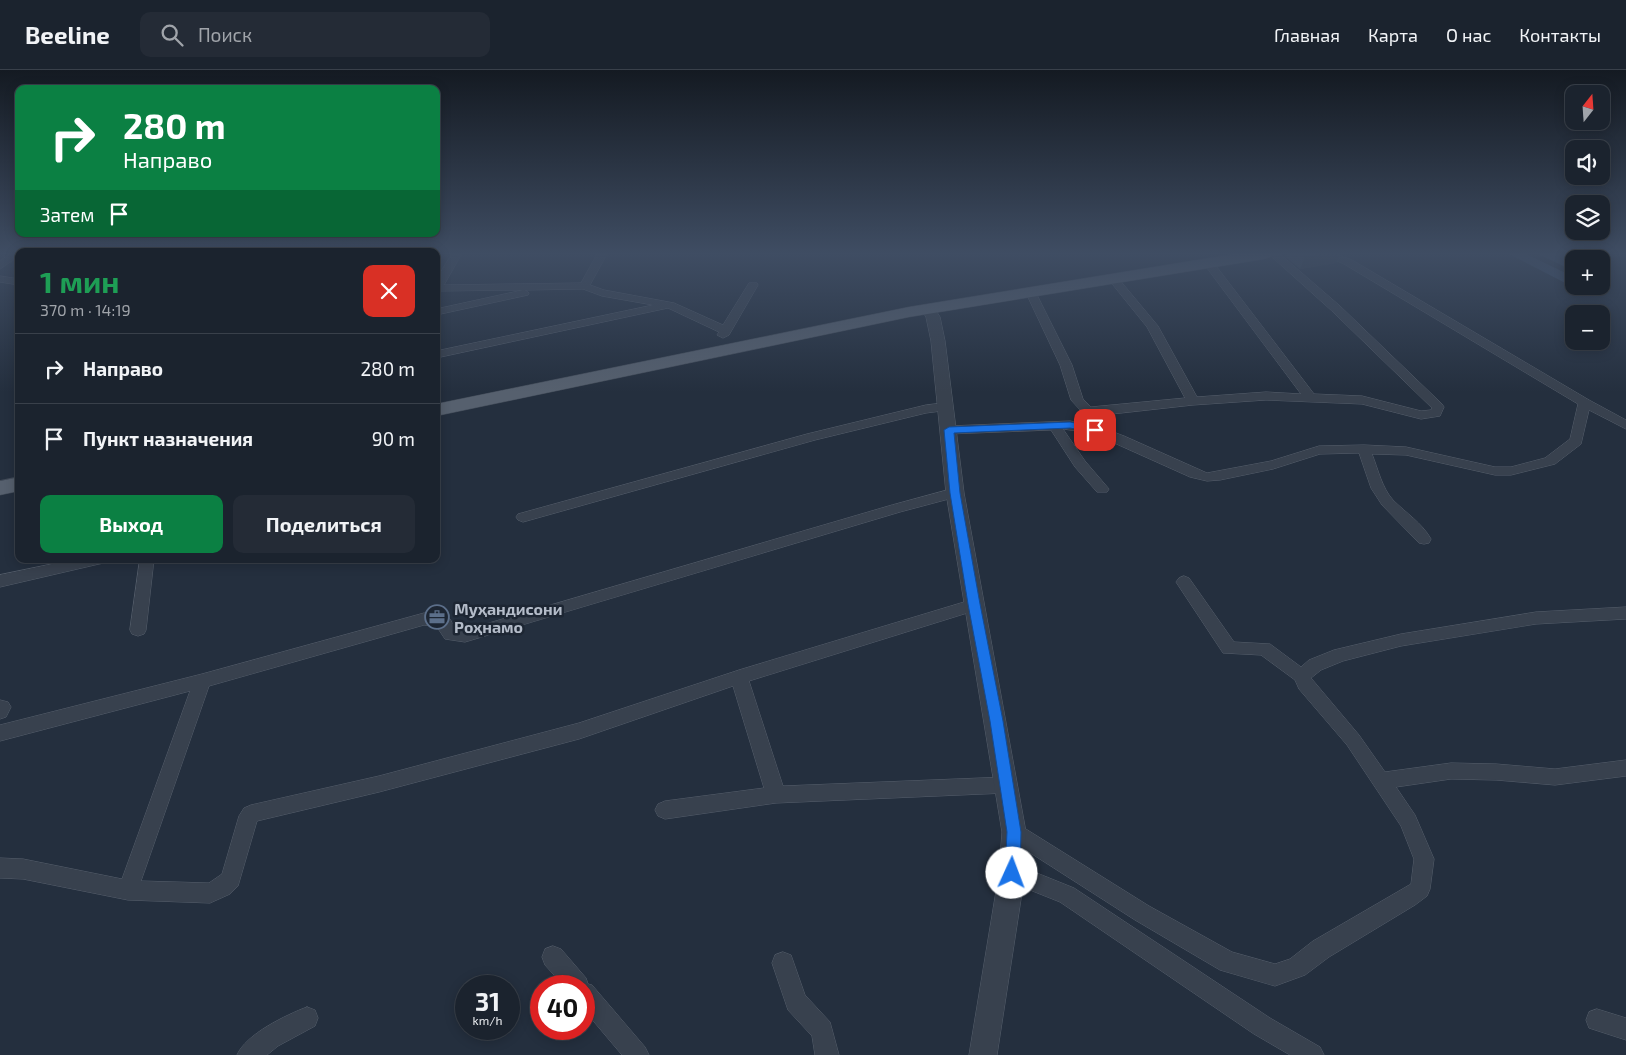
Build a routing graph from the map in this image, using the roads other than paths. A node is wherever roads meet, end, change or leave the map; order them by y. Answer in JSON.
{"nodes":[{"id":1,"x":495,"y":300,"type":"edge"},
{"id":2,"x":644,"y":300,"type":"edge"},
{"id":3,"x":744,"y":300,"type":"edge"},
{"id":4,"x":954,"y":300,"type":"edge"},
{"id":5,"x":986,"y":300,"type":"edge"},
{"id":6,"x":1034,"y":300,"type":"edge"},
{"id":7,"x":1130,"y":300,"type":"edge"},
{"id":8,"x":1228,"y":300,"type":"edge"},
{"id":9,"x":1327,"y":300,"type":"edge"},
{"id":10,"x":1415,"y":300,"type":"edge"},
{"id":11,"x":670,"y":305,"type":"junction"},
{"id":12,"x":928,"y":309,"type":"junction"},
{"id":13,"x":440,"y":311,"type":"edge"},
{"id":14,"x":834,"y":320,"type":"junction"},
{"id":15,"x":724,"y":332,"type":"junction"},
{"id":16,"x":440,"y":353,"type":"edge"},
{"id":17,"x":440,"y":395,"type":"edge"},
{"id":18,"x":1310,"y":398,"type":"junction"},
{"id":19,"x":1193,"y":401,"type":"junction"},
{"id":20,"x":1585,"y":403,"type":"junction"},
{"id":21,"x":945,"y":407,"type":"junction"},
{"id":22,"x":440,"y":409,"type":"edge"},
{"id":23,"x":1054,"y":425,"type":"junction"},
{"id":24,"x":1626,"y":425,"type":"edge"},
{"id":25,"x":949,"y":430,"type":"junction"},
{"id":26,"x":1364,"y":449,"type":"junction"},
{"id":27,"x":15,"y":485,"type":"edge"},
{"id":28,"x":0,"y":488,"type":"edge"},
{"id":29,"x":1102,"y":489,"type":"dead end"},
{"id":30,"x":955,"y":493,"type":"junction"},
{"id":31,"x":15,"y":499,"type":"edge"},
{"id":32,"x":0,"y":502,"type":"edge"},
{"id":33,"x":523,"y":517,"type":"dead end"},
{"id":34,"x":1424,"y":539,"type":"dead end"},
{"id":35,"x":81,"y":563,"type":"edge"},
{"id":36,"x":146,"y":563,"type":"edge"},
{"id":37,"x":0,"y":581,"type":"edge"},
{"id":38,"x":1184,"y":582,"type":"dead end"},
{"id":39,"x":974,"y":604,"type":"junction"},
{"id":40,"x":1626,"y":613,"type":"edge"},
{"id":41,"x":138,"y":630,"type":"dead end"},
{"id":42,"x":1302,"y":676,"type":"junction"},
{"id":43,"x":739,"y":677,"type":"junction"},
{"id":44,"x":202,"y":681,"type":"junction"},
{"id":45,"x":0,"y":707,"type":"edge"},
{"id":46,"x":0,"y":712,"type":"edge"},
{"id":47,"x":0,"y":733,"type":"edge"},
{"id":48,"x":1626,"y":768,"type":"edge"},
{"id":49,"x":1382,"y":781,"type":"junction"},
{"id":50,"x":1006,"y":785,"type":"junction"},
{"id":51,"x":776,"y":795,"type":"junction"},
{"id":52,"x":664,"y":810,"type":"dead end"},
{"id":53,"x":1014,"y":832,"type":"junction"},
{"id":54,"x":0,"y":868,"type":"edge"},
{"id":55,"x":1012,"y":873,"type":"junction"},
{"id":56,"x":128,"y":890,"type":"junction"},
{"id":57,"x":553,"y":957,"type":"dead end"},
{"id":58,"x":782,"y":963,"type":"dead end"},
{"id":59,"x":569,"y":975,"type":"edge"},
{"id":60,"x":595,"y":1006,"type":"edge"},
{"id":61,"x":307,"y":1018,"type":"dead end"},
{"id":62,"x":1597,"y":1020,"type":"dead end"},
{"id":63,"x":1626,"y":1029,"type":"edge"},
{"id":64,"x":249,"y":1055,"type":"edge"},
{"id":65,"x":637,"y":1055,"type":"edge"},
{"id":66,"x":827,"y":1055,"type":"edge"},
{"id":67,"x":982,"y":1055,"type":"edge"},
{"id":68,"x":1312,"y":1055,"type":"edge"}],
"edges":[{"from":1,"to":13,"type":"street"},
{"from":2,"to":11,"type":"street"},
{"from":3,"to":15,"type":"street"},
{"from":4,"to":14,"type":"main road"},
{"from":5,"to":12,"type":"main road"},
{"from":6,"to":19,"type":"street"},
{"from":7,"to":19,"type":"street"},
{"from":8,"to":18,"type":"street"},
{"from":9,"to":18,"type":"street"},
{"from":10,"to":20,"type":"street"},
{"from":11,"to":15,"type":"street"},
{"from":11,"to":16,"type":"street"},
{"from":12,"to":14,"type":"main road"},
{"from":12,"to":21,"type":"street"},
{"from":14,"to":15,"type":"main road"},
{"from":14,"to":22,"type":"main road"},
{"from":15,"to":17,"type":"main road"},
{"from":18,"to":19,"type":"street"},
{"from":20,"to":24,"type":"street"},
{"from":20,"to":26,"type":"street"},
{"from":21,"to":25,"type":"street"},
{"from":21,"to":33,"type":"street"},
{"from":23,"to":25,"type":"street"},
{"from":23,"to":26,"type":"street"},
{"from":23,"to":29,"type":"street"},
{"from":25,"to":30,"type":"street"},
{"from":26,"to":34,"type":"street"},
{"from":27,"to":28,"type":"main road"},
{"from":30,"to":39,"type":"street"},
{"from":30,"to":44,"type":"street"},
{"from":31,"to":32,"type":"main road"},
{"from":35,"to":37,"type":"street"},
{"from":36,"to":41,"type":"street"},
{"from":38,"to":42,"type":"street"},
{"from":39,"to":43,"type":"street"},
{"from":39,"to":50,"type":"street"},
{"from":40,"to":42,"type":"street"},
{"from":42,"to":49,"type":"street"},
{"from":43,"to":51,"type":"street"},
{"from":43,"to":56,"type":"street"},
{"from":44,"to":47,"type":"street"},
{"from":44,"to":56,"type":"street"},
{"from":45,"to":46,"type":"street"},
{"from":48,"to":49,"type":"street"},
{"from":49,"to":53,"type":"street"},
{"from":50,"to":51,"type":"street"},
{"from":50,"to":53,"type":"street"},
{"from":51,"to":52,"type":"street"},
{"from":53,"to":55,"type":"street"},
{"from":54,"to":56,"type":"street"},
{"from":55,"to":67,"type":"street"},
{"from":55,"to":68,"type":"street"},
{"from":57,"to":59,"type":"street"},
{"from":58,"to":66,"type":"street"},
{"from":60,"to":65,"type":"street"},
{"from":61,"to":64,"type":"street"},
{"from":62,"to":63,"type":"street"}]}
